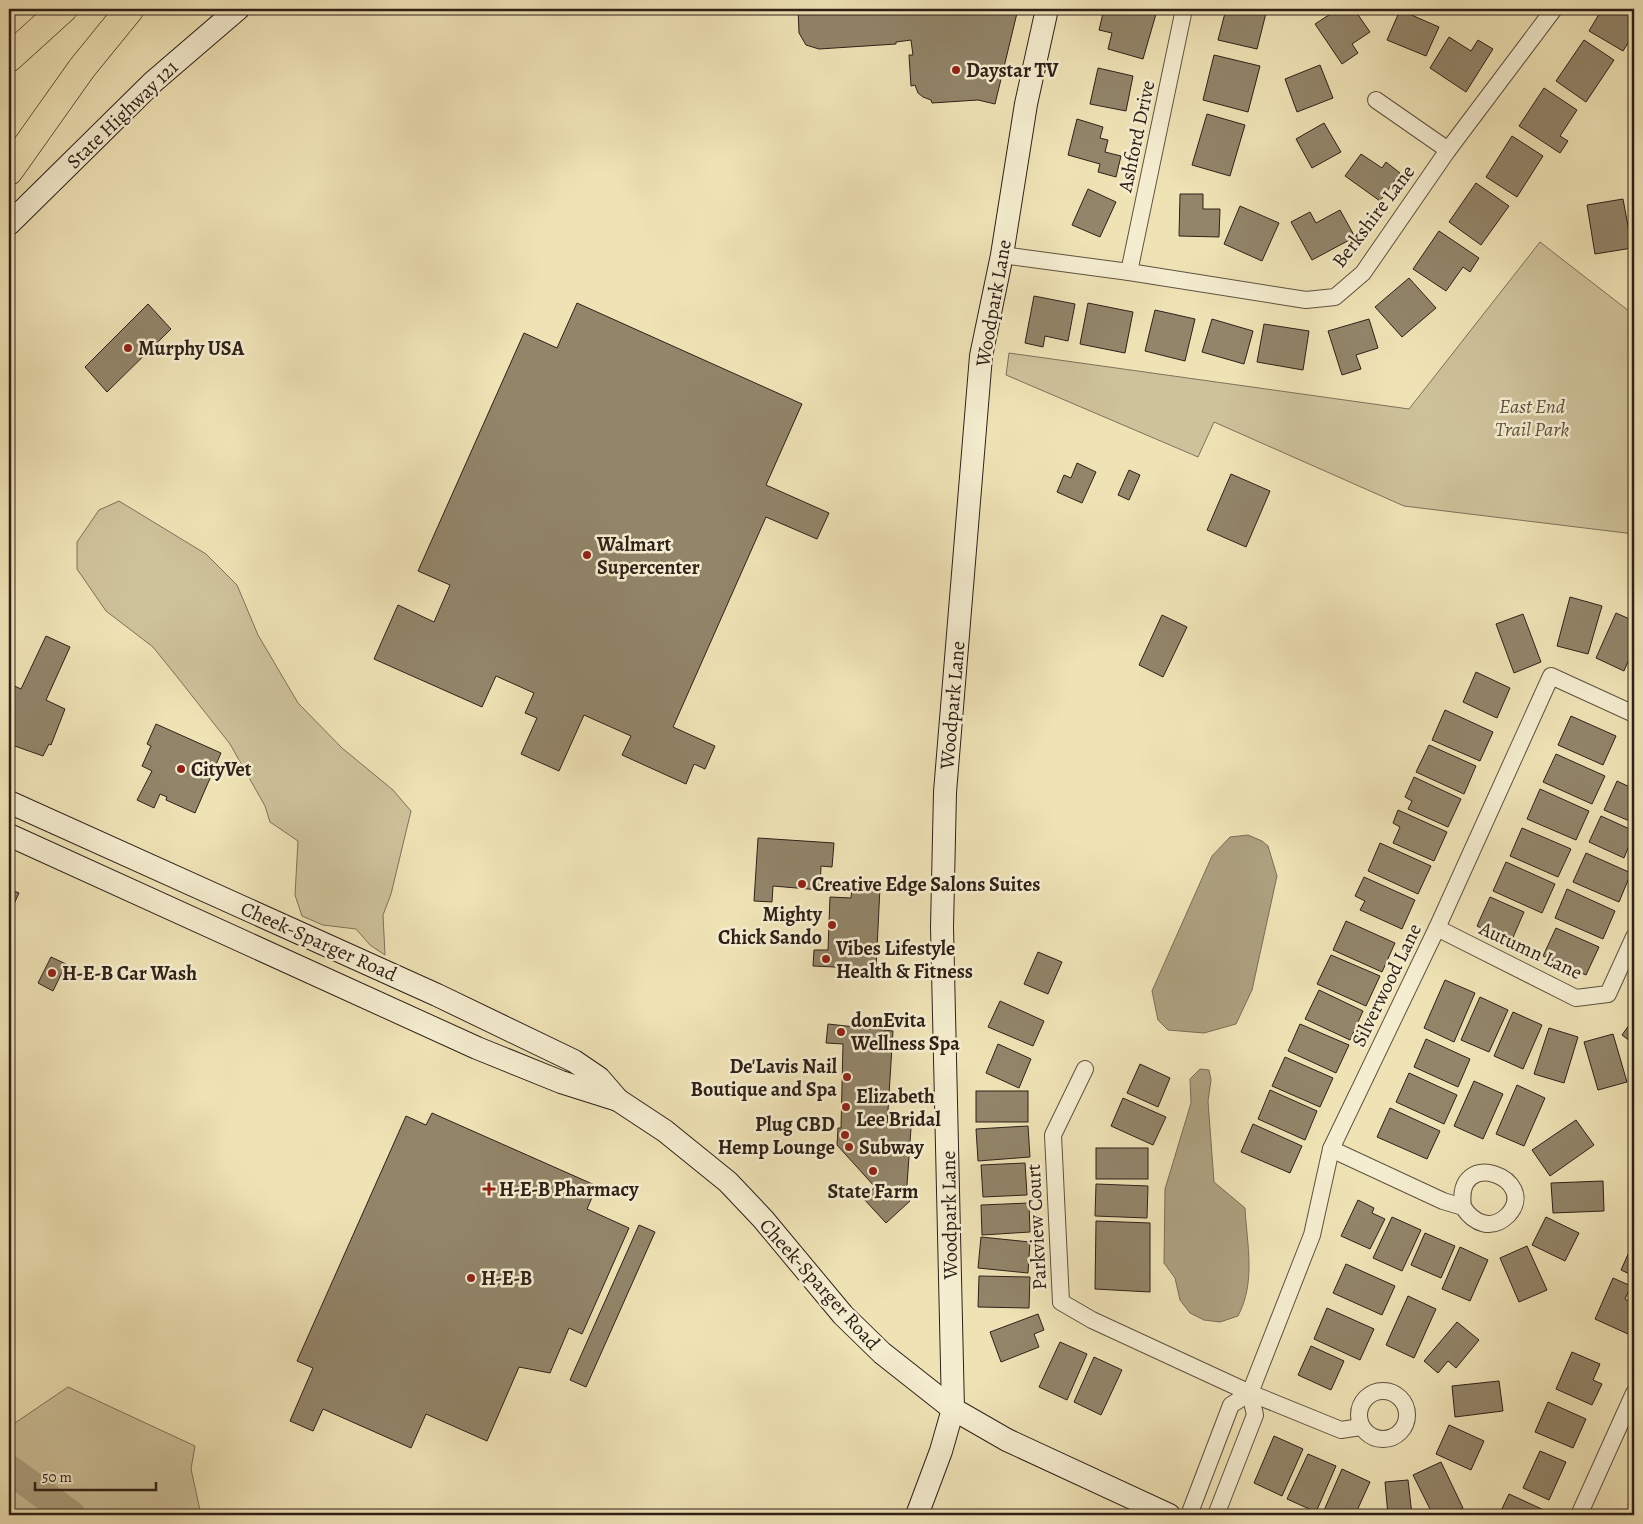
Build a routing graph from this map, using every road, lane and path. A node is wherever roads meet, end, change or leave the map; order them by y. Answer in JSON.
{"nodes":[{"id":1,"x":63,"y":9,"type":"edge"},
{"id":2,"x":130,"y":9,"type":"edge"},
{"id":3,"x":238,"y":9,"type":"edge"},
{"id":4,"x":1047,"y":9,"type":"edge"},
{"id":5,"x":1184,"y":9,"type":"edge"},
{"id":6,"x":1554,"y":9,"type":"edge"},
{"id":7,"x":9,"y":58,"type":"edge"},
{"id":8,"x":1376,"y":100,"type":"dead end"},
{"id":9,"x":1448,"y":150,"type":"junction"},
{"id":10,"x":9,"y":171,"type":"edge"},
{"id":11,"x":9,"y":224,"type":"edge"},
{"id":12,"x":1002,"y":255,"type":"junction"},
{"id":13,"x":1129,"y":272,"type":"junction"},
{"id":14,"x":1634,"y":714,"type":"edge"},
{"id":15,"x":9,"y":802,"type":"edge"},
{"id":16,"x":9,"y":835,"type":"edge"},
{"id":17,"x":270,"y":919,"type":"junction"},
{"id":18,"x":1437,"y":928,"type":"junction"},
{"id":19,"x":1634,"y":937,"type":"edge"},
{"id":20,"x":258,"y":948,"type":"junction"},
{"id":21,"x":436,"y":995,"type":"junction"},
{"id":22,"x":424,"y":1024,"type":"junction"},
{"id":23,"x":1085,"y":1069,"type":"dead end"},
{"id":24,"x":618,"y":1100,"type":"junction"},
{"id":25,"x":1331,"y":1149,"type":"junction"},
{"id":26,"x":1463,"y":1207,"type":"dead end"},
{"id":27,"x":1250,"y":1393,"type":"junction"},
{"id":28,"x":1634,"y":1393,"type":"edge"},
{"id":29,"x":953,"y":1409,"type":"junction"},
{"id":30,"x":1361,"y":1427,"type":"dead end"},
{"id":31,"x":917,"y":1515,"type":"edge"},
{"id":32,"x":1169,"y":1515,"type":"edge"},
{"id":33,"x":1189,"y":1515,"type":"edge"},
{"id":34,"x":1216,"y":1515,"type":"edge"},
{"id":35,"x":1579,"y":1515,"type":"edge"}],
"edges":[{"from":1,"to":7,"type":"highway"},
{"from":2,"to":10,"type":"highway"},
{"from":3,"to":11,"type":"main road","name":"State Highway 121"},
{"from":4,"to":12,"type":"main road","name":"Woodpark Lane"},
{"from":5,"to":13,"type":"street","name":"Ashford Drive"},
{"from":6,"to":9,"type":"street","name":"Berkshire Lane"},
{"from":8,"to":9,"type":"street"},
{"from":9,"to":13,"type":"street","name":"Berkshire Lane"},
{"from":12,"to":13,"type":"street","name":"Berkshire Lane"},
{"from":12,"to":29,"type":"main road","name":"Woodpark Lane"},
{"from":14,"to":18,"type":"street","name":"Silverwood Lane"},
{"from":15,"to":17,"type":"main road","name":"Cheek-Sparger Road"},
{"from":16,"to":20,"type":"main road","name":"Cheek-Sparger Road"},
{"from":17,"to":20,"type":"main road"},
{"from":17,"to":21,"type":"main road","name":"Cheek-Sparger Road"},
{"from":18,"to":19,"type":"street","name":"Autumn Lane"},
{"from":18,"to":25,"type":"street","name":"Silverwood Lane"},
{"from":20,"to":22,"type":"main road","name":"Cheek-Sparger Road"},
{"from":21,"to":22,"type":"main road"},
{"from":21,"to":24,"type":"main road","name":"Cheek-Sparger Road"},
{"from":22,"to":24,"type":"main road","name":"Cheek-Sparger Road"},
{"from":23,"to":27,"type":"street","name":"Parkview Court"},
{"from":24,"to":29,"type":"main road","name":"Cheek-Sparger Road"},
{"from":25,"to":26,"type":"street"},
{"from":25,"to":27,"type":"street","name":"Silverwood Lane"},
{"from":27,"to":30,"type":"street"},
{"from":27,"to":33,"type":"street"},
{"from":27,"to":34,"type":"street"},
{"from":28,"to":35,"type":"street"},
{"from":29,"to":31,"type":"main road","name":"Woodpark Lane"},
{"from":29,"to":32,"type":"main road","name":"Cheek-Sparger Road"}]}
